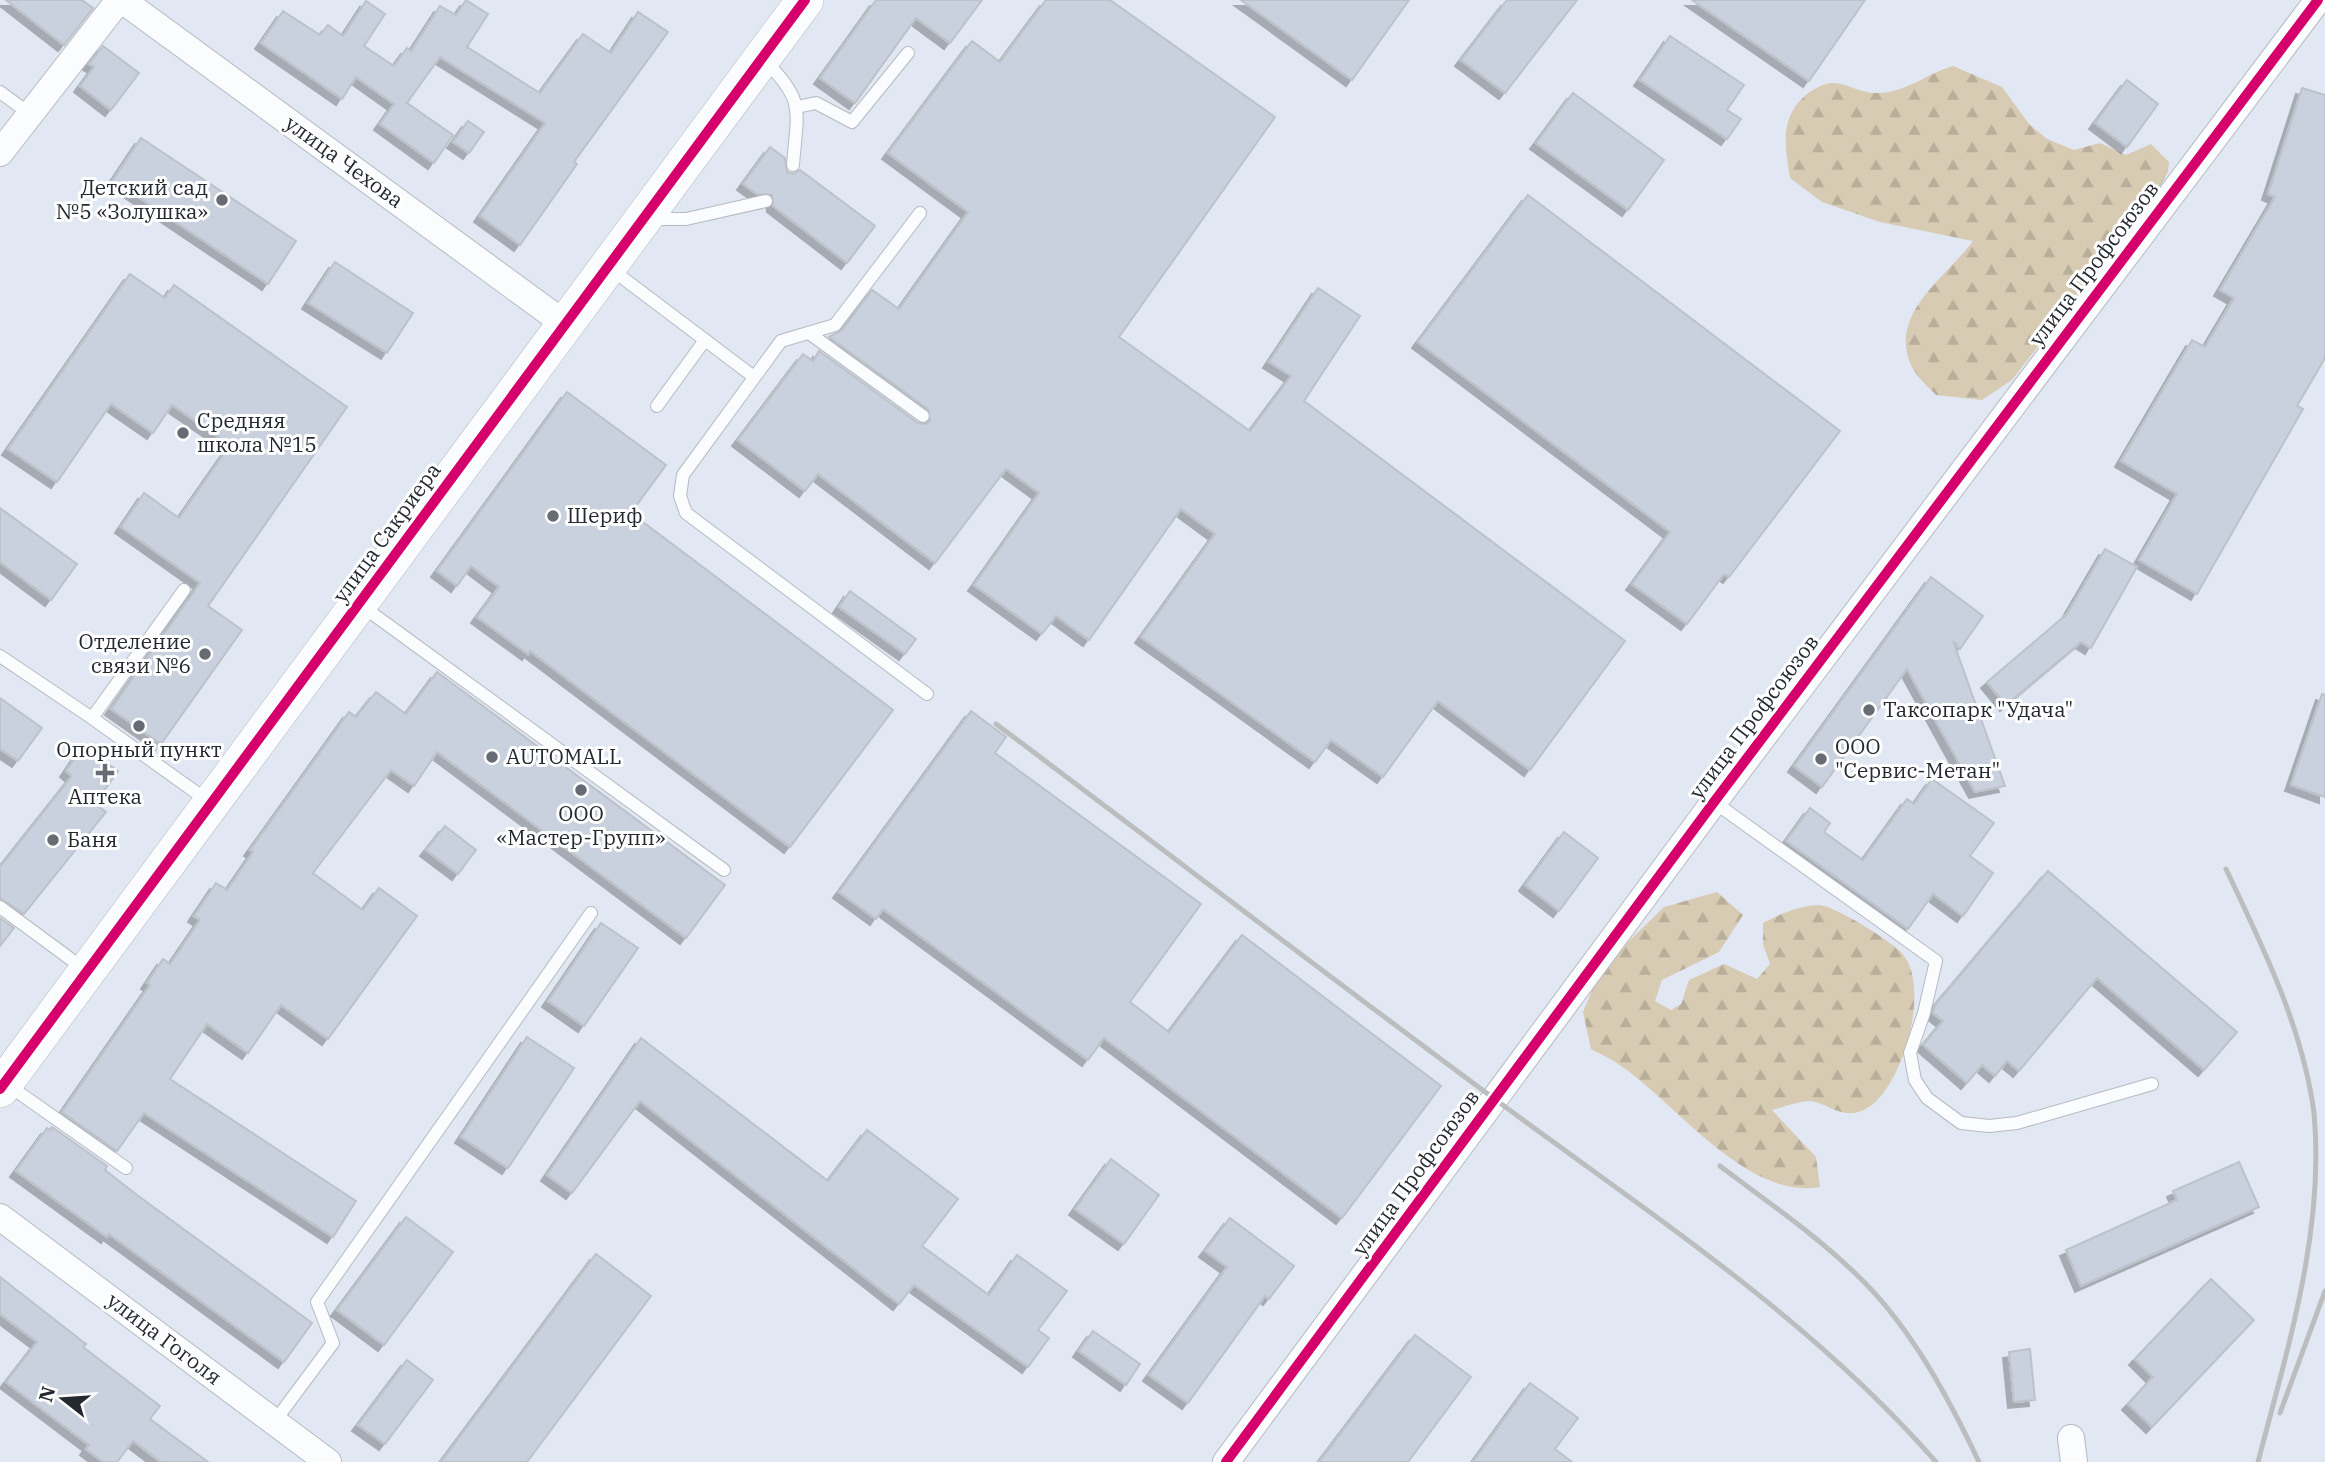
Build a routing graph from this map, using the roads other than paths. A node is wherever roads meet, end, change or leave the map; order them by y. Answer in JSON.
{"nodes":[{"id":1,"x":121,"y":0,"type":"edge"},
{"id":2,"x":805,"y":0,"type":"edge"},
{"id":3,"x":2318,"y":0,"type":"edge"},
{"id":4,"x":908,"y":53,"type":"dead end"},
{"id":5,"x":762,"y":58,"type":"junction"},
{"id":6,"x":0,"y":92,"type":"edge"},
{"id":7,"x":797,"y":107,"type":"junction"},
{"id":8,"x":30,"y":114,"type":"junction"},
{"id":9,"x":0,"y":153,"type":"edge"},
{"id":10,"x":793,"y":165,"type":"dead end"},
{"id":11,"x":766,"y":201,"type":"dead end"},
{"id":12,"x":920,"y":213,"type":"dead end"},
{"id":13,"x":643,"y":219,"type":"junction"},
{"id":14,"x":608,"y":266,"type":"junction"},
{"id":15,"x":565,"y":324,"type":"junction"},
{"id":16,"x":809,"y":333,"type":"junction"},
{"id":17,"x":705,"y":340,"type":"junction"},
{"id":18,"x":754,"y":377,"type":"junction"},
{"id":19,"x":657,"y":406,"type":"dead end"},
{"id":20,"x":923,"y":416,"type":"dead end"},
{"id":21,"x":184,"y":590,"type":"dead end"},
{"id":22,"x":359,"y":604,"type":"junction"},
{"id":23,"x":0,"y":656,"type":"edge"},
{"id":24,"x":927,"y":694,"type":"dead end"},
{"id":25,"x":92,"y":718,"type":"junction"},
{"id":26,"x":1714,"y":802,"type":"junction"},
{"id":27,"x":211,"y":803,"type":"junction"},
{"id":28,"x":724,"y":870,"type":"dead end"},
{"id":29,"x":0,"y":908,"type":"edge"},
{"id":30,"x":591,"y":912,"type":"dead end"},
{"id":31,"x":87,"y":971,"type":"junction"},
{"id":32,"x":2152,"y":1084,"type":"dead end"},
{"id":33,"x":2,"y":1086,"type":"edge"},
{"id":34,"x":126,"y":1168,"type":"dead end"},
{"id":35,"x":0,"y":1217,"type":"edge"},
{"id":36,"x":275,"y":1421,"type":"junction"},
{"id":37,"x":328,"y":1462,"type":"edge"},
{"id":38,"x":1226,"y":1462,"type":"edge"}],
"edges":[{"from":1,"to":8,"type":"street"},
{"from":1,"to":15,"type":"street","name":"улица Чехова"},
{"from":2,"to":5,"type":"street","name":"улица Сакриера"},
{"from":3,"to":26,"type":"street","name":"улица Профсоюзов"},
{"from":4,"to":7,"type":"lane"},
{"from":5,"to":7,"type":"lane"},
{"from":5,"to":13,"type":"street","name":"улица Сакриера"},
{"from":6,"to":8,"type":"lane"},
{"from":7,"to":10,"type":"lane"},
{"from":8,"to":9,"type":"street"},
{"from":11,"to":13,"type":"lane"},
{"from":12,"to":16,"type":"lane"},
{"from":13,"to":14,"type":"street","name":"улица Сакриера"},
{"from":14,"to":15,"type":"street","name":"улица Сакриера"},
{"from":14,"to":17,"type":"lane"},
{"from":15,"to":22,"type":"street","name":"улица Сакриера"},
{"from":16,"to":18,"type":"lane"},
{"from":16,"to":20,"type":"lane"},
{"from":17,"to":18,"type":"lane"},
{"from":17,"to":19,"type":"lane"},
{"from":18,"to":24,"type":"lane"},
{"from":21,"to":25,"type":"lane"},
{"from":22,"to":27,"type":"street","name":"улица Сакриера"},
{"from":22,"to":28,"type":"lane"},
{"from":23,"to":25,"type":"lane"},
{"from":25,"to":27,"type":"lane"},
{"from":26,"to":32,"type":"lane"},
{"from":26,"to":38,"type":"street","name":"улица Профсоюзов"},
{"from":27,"to":31,"type":"street","name":"улица Сакриера"},
{"from":29,"to":31,"type":"lane"},
{"from":30,"to":36,"type":"lane"},
{"from":31,"to":33,"type":"street","name":"улица Сакриера"},
{"from":33,"to":34,"type":"lane"},
{"from":35,"to":36,"type":"street","name":"улица Гоголя"},
{"from":36,"to":37,"type":"street","name":"улица Гоголя"}]}
